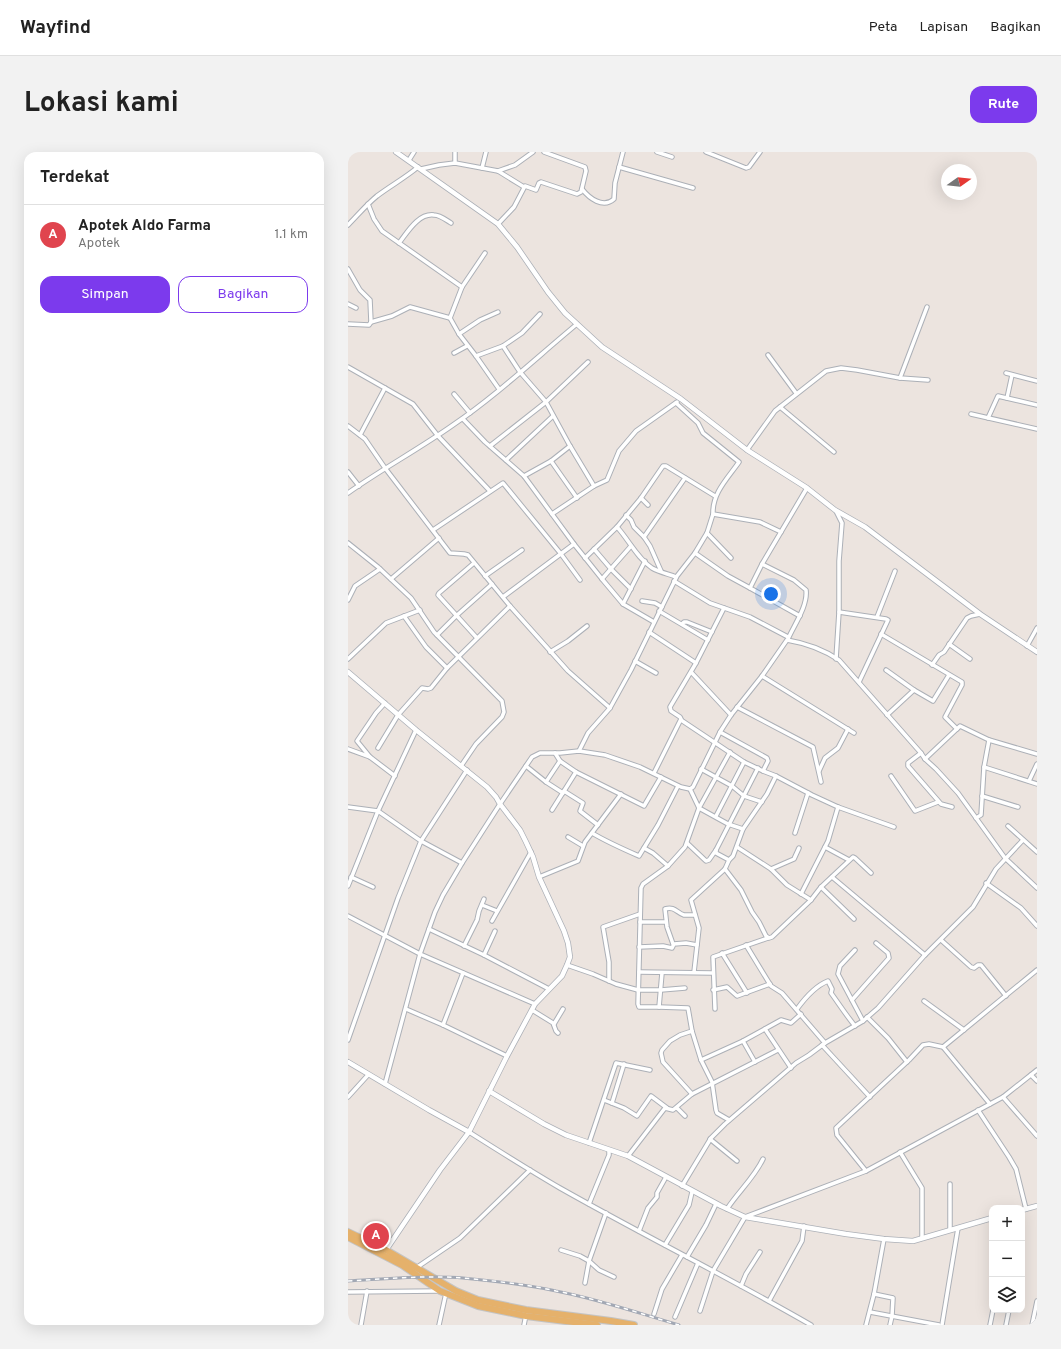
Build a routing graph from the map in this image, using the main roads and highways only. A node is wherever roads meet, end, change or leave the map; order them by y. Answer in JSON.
{"nodes":[{"id":1,"x":348,"y":1232,"type":"edge"},
{"id":2,"x":348,"y":1238,"type":"edge"},
{"id":3,"x":526,"y":1313,"type":"junction"},
{"id":4,"x":597,"y":1325,"type":"edge"},
{"id":5,"x":634,"y":1325,"type":"edge"}],
"edges":[{"from":1,"to":3,"type":"main road"},
{"from":2,"to":3,"type":"main road"},
{"from":3,"to":4,"type":"main road"},
{"from":3,"to":5,"type":"main road"}]}
